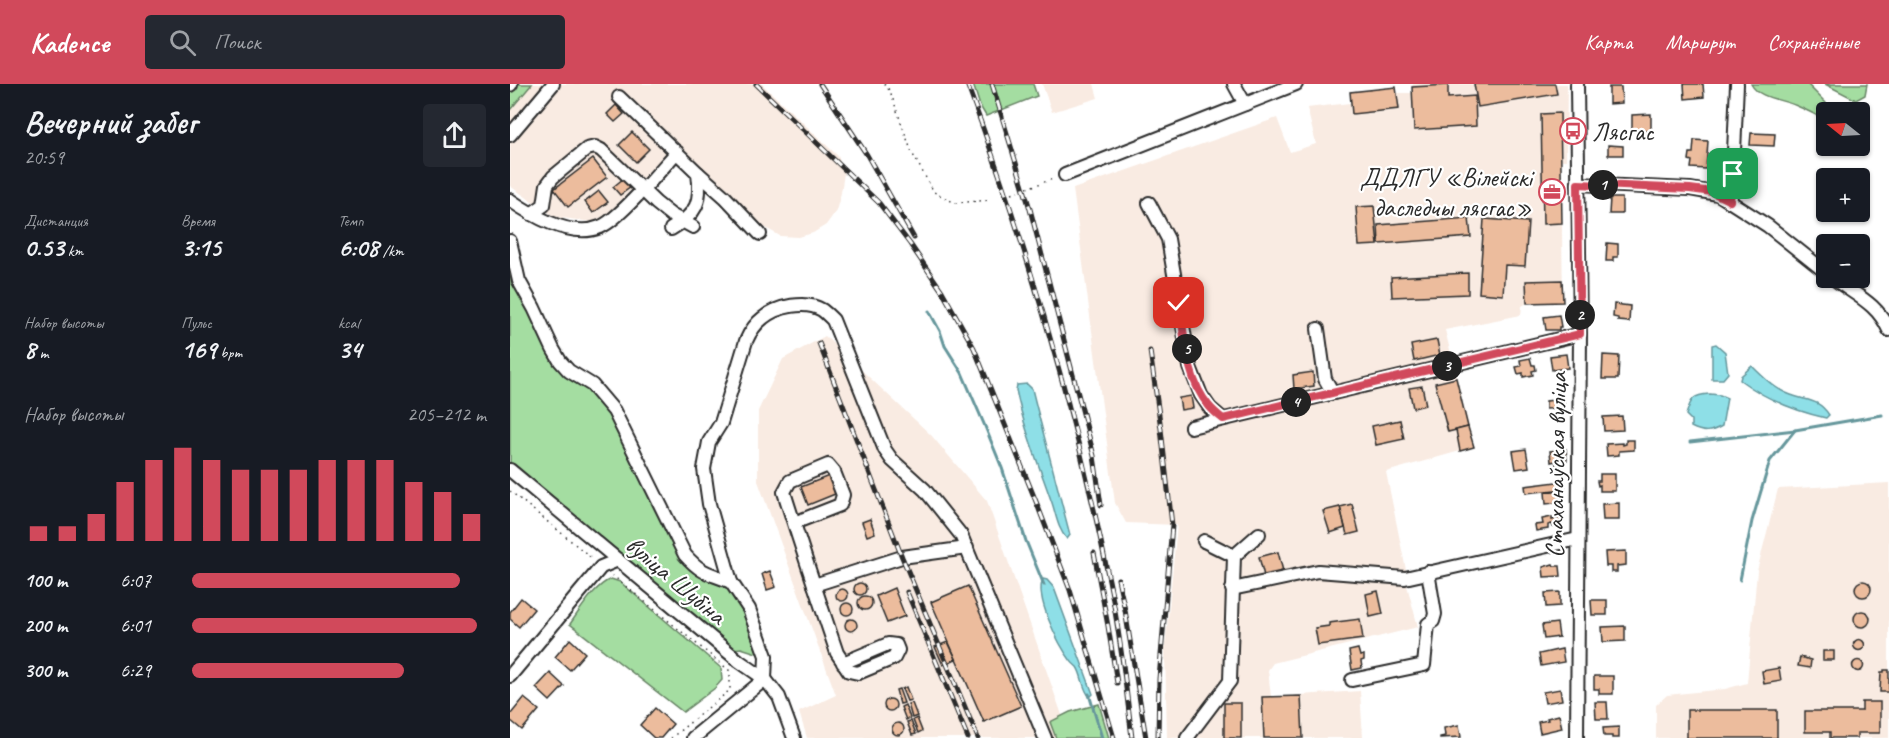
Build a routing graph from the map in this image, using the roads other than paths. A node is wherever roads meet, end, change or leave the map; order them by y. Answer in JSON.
{"nodes":[{"id":1,"x":553,"y":84,"type":"edge"},
{"id":2,"x":1234,"y":84,"type":"edge"},
{"id":3,"x":1296,"y":84,"type":"edge"},
{"id":4,"x":1577,"y":84,"type":"edge"},
{"id":5,"x":1737,"y":84,"type":"edge"},
{"id":6,"x":619,"y":97,"type":"dead end"},
{"id":7,"x":1245,"y":104,"type":"junction"},
{"id":8,"x":510,"y":135,"type":"edge"},
{"id":9,"x":677,"y":152,"type":"junction"},
{"id":10,"x":698,"y":173,"type":"junction"},
{"id":11,"x":1065,"y":175,"type":"road end"},
{"id":12,"x":1578,"y":184,"type":"junction"},
{"id":13,"x":642,"y":189,"type":"junction"},
{"id":14,"x":510,"y":200,"type":"edge"},
{"id":15,"x":1730,"y":201,"type":"junction"},
{"id":16,"x":1149,"y":203,"type":"dead end"},
{"id":17,"x":531,"y":214,"type":"junction"},
{"id":18,"x":688,"y":224,"type":"junction"},
{"id":19,"x":671,"y":229,"type":"dead end"},
{"id":20,"x":760,"y":234,"type":"dead end"},
{"id":21,"x":510,"y":241,"type":"edge"},
{"id":22,"x":1816,"y":264,"type":"edge"},
{"id":23,"x":1848,"y":288,"type":"edge"},
{"id":24,"x":1317,"y":329,"type":"dead end"},
{"id":25,"x":1889,"y":330,"type":"edge"},
{"id":26,"x":1580,"y":334,"type":"junction"},
{"id":27,"x":1333,"y":393,"type":"junction"},
{"id":28,"x":1223,"y":419,"type":"junction"},
{"id":29,"x":1191,"y":427,"type":"dead end"},
{"id":30,"x":510,"y":470,"type":"edge"},
{"id":31,"x":794,"y":523,"type":"junction"},
{"id":32,"x":1259,"y":534,"type":"dead end"},
{"id":33,"x":1578,"y":539,"type":"junction"},
{"id":34,"x":1204,"y":541,"type":"dead end"},
{"id":35,"x":967,"y":548,"type":"junction"},
{"id":36,"x":1234,"y":556,"type":"junction"},
{"id":37,"x":618,"y":560,"type":"junction"},
{"id":38,"x":1428,"y":572,"type":"junction"},
{"id":39,"x":731,"y":582,"type":"junction"},
{"id":40,"x":814,"y":585,"type":"junction"},
{"id":41,"x":1232,"y":589,"type":"junction"},
{"id":42,"x":843,"y":663,"type":"dead end"},
{"id":43,"x":510,"y":676,"type":"edge"},
{"id":44,"x":765,"y":679,"type":"junction"},
{"id":45,"x":1352,"y":680,"type":"dead end"},
{"id":46,"x":693,"y":738,"type":"edge"},
{"id":47,"x":794,"y":738,"type":"edge"},
{"id":48,"x":1045,"y":738,"type":"edge"},
{"id":49,"x":1187,"y":738,"type":"edge"},
{"id":50,"x":1577,"y":738,"type":"edge"}],
"edges":[{"from":1,"to":8,"type":"street"},
{"from":2,"to":7,"type":"street"},
{"from":3,"to":7,"type":"street"},
{"from":4,"to":12,"type":"street","name":"Стаханаўская вуліца"},
{"from":5,"to":15,"type":"street"},
{"from":6,"to":9,"type":"street"},
{"from":7,"to":11,"type":"street"},
{"from":9,"to":10,"type":"street"},
{"from":9,"to":13,"type":"street"},
{"from":10,"to":18,"type":"street"},
{"from":10,"to":20,"type":"street"},
{"from":12,"to":15,"type":"street"},
{"from":12,"to":26,"type":"street","name":"Стаханаўская вуліца"},
{"from":13,"to":17,"type":"street"},
{"from":13,"to":17,"type":"street"},
{"from":13,"to":18,"type":"street"},
{"from":14,"to":17,"type":"street"},
{"from":15,"to":22,"type":"street"},
{"from":16,"to":28,"type":"street"},
{"from":18,"to":19,"type":"street"},
{"from":21,"to":39,"type":"street"},
{"from":23,"to":25,"type":"street"},
{"from":24,"to":27,"type":"street"},
{"from":26,"to":27,"type":"street"},
{"from":26,"to":33,"type":"street","name":"Стаханаўская вуліца"},
{"from":27,"to":28,"type":"street"},
{"from":28,"to":29,"type":"street"},
{"from":30,"to":37,"type":"street","name":"вуліца Шубіна"},
{"from":31,"to":31,"type":"street"},
{"from":31,"to":40,"type":"street"},
{"from":32,"to":36,"type":"street"},
{"from":33,"to":38,"type":"street"},
{"from":33,"to":50,"type":"street","name":"Стаханаўская вуліца"},
{"from":34,"to":36,"type":"street"},
{"from":35,"to":39,"type":"street"},
{"from":35,"to":40,"type":"street"},
{"from":35,"to":48,"type":"street"},
{"from":36,"to":41,"type":"street"},
{"from":37,"to":43,"type":"street"},
{"from":37,"to":44,"type":"street","name":"вуліца Шубіна"},
{"from":38,"to":41,"type":"street"},
{"from":38,"to":45,"type":"street"},
{"from":39,"to":44,"type":"street"},
{"from":40,"to":42,"type":"street"},
{"from":41,"to":49,"type":"street"},
{"from":44,"to":46,"type":"street"},
{"from":44,"to":47,"type":"street","name":"вуліца Шубіна"}]}
